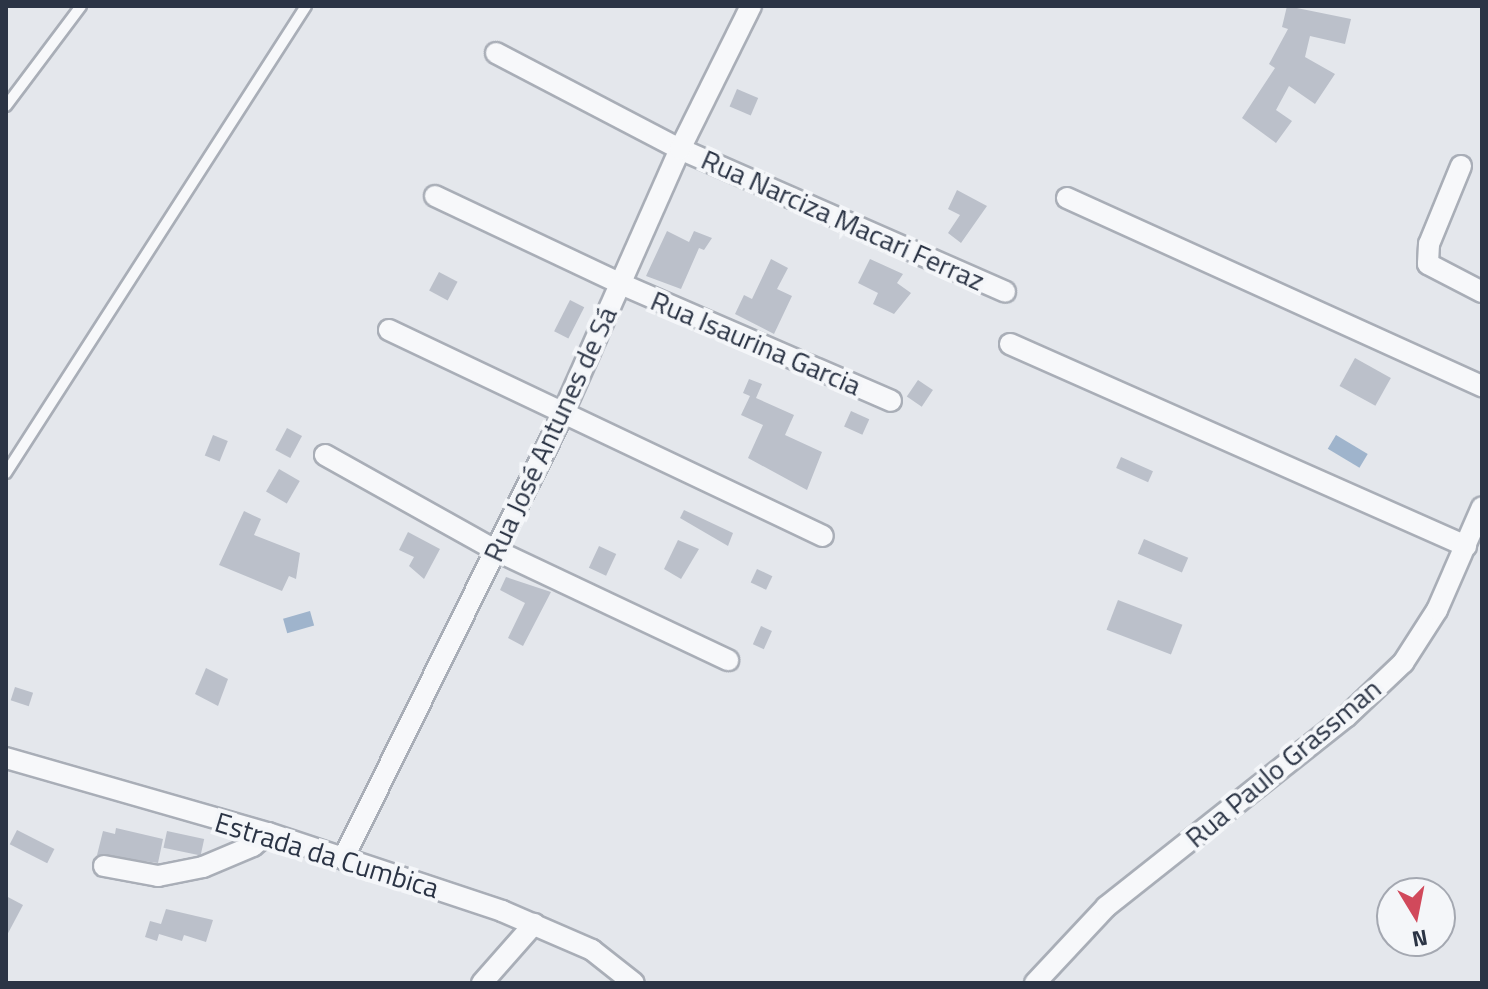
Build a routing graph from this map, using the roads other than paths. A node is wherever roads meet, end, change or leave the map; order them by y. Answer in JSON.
{"nodes":[{"id":1,"x":81,"y":6,"type":"edge"},
{"id":2,"x":306,"y":6,"type":"edge"},
{"id":3,"x":751,"y":6,"type":"edge"},
{"id":4,"x":496,"y":53,"type":"dead end"},
{"id":5,"x":6,"y":106,"type":"edge"},
{"id":6,"x":680,"y":149,"type":"junction"},
{"id":7,"x":1461,"y":166,"type":"dead end"},
{"id":8,"x":435,"y":196,"type":"dead end"},
{"id":9,"x":1067,"y":198,"type":"dead end"},
{"id":10,"x":621,"y":284,"type":"junction"},
{"id":11,"x":1005,"y":292,"type":"dead end"},
{"id":12,"x":1482,"y":292,"type":"edge"},
{"id":13,"x":389,"y":330,"type":"dead end"},
{"id":14,"x":1010,"y":344,"type":"dead end"},
{"id":15,"x":1482,"y":386,"type":"edge"},
{"id":16,"x":891,"y":401,"type":"dead end"},
{"id":17,"x":563,"y":413,"type":"junction"},
{"id":18,"x":325,"y":455,"type":"dead end"},
{"id":19,"x":6,"y":473,"type":"edge"},
{"id":20,"x":1480,"y":519,"type":"edge"},
{"id":21,"x":823,"y":536,"type":"dead end"},
{"id":22,"x":1466,"y":546,"type":"junction"},
{"id":23,"x":495,"y":550,"type":"junction"},
{"id":24,"x":728,"y":660,"type":"dead end"},
{"id":25,"x":7,"y":760,"type":"edge"},
{"id":26,"x":268,"y":833,"type":"junction"},
{"id":27,"x":343,"y":859,"type":"junction"},
{"id":28,"x":104,"y":866,"type":"dead end"},
{"id":29,"x":534,"y":924,"type":"junction"},
{"id":30,"x":482,"y":983,"type":"edge"},
{"id":31,"x":634,"y":983,"type":"edge"},
{"id":32,"x":1035,"y":983,"type":"edge"}],
"edges":[{"from":1,"to":5,"type":"lane"},
{"from":2,"to":19,"type":"lane"},
{"from":3,"to":6,"type":"street","name":"Rua José Antunes de Sá"},
{"from":4,"to":6,"type":"street","name":"Rua Narciza Macari Ferraz"},
{"from":6,"to":10,"type":"street","name":"Rua José Antunes de Sá"},
{"from":6,"to":11,"type":"street","name":"Rua Narciza Macari Ferraz"},
{"from":7,"to":12,"type":"street"},
{"from":8,"to":10,"type":"street","name":"Rua Isaurina Garcia"},
{"from":9,"to":15,"type":"street"},
{"from":10,"to":16,"type":"street","name":"Rua Isaurina Garcia"},
{"from":10,"to":17,"type":"street","name":"Rua José Antunes de Sá"},
{"from":13,"to":17,"type":"street"},
{"from":14,"to":22,"type":"street"},
{"from":17,"to":21,"type":"street"},
{"from":17,"to":23,"type":"street","name":"Rua José Antunes de Sá"},
{"from":18,"to":23,"type":"street"},
{"from":20,"to":22,"type":"street","name":"Rua Paulo Grassman"},
{"from":22,"to":32,"type":"street","name":"Rua Paulo Grassman"},
{"from":23,"to":24,"type":"street"},
{"from":23,"to":27,"type":"street","name":"Rua José Antunes de Sá"},
{"from":25,"to":26,"type":"street","name":"Estrada da Cumbica"},
{"from":26,"to":27,"type":"street","name":"Estrada da Cumbica"},
{"from":26,"to":28,"type":"street"},
{"from":27,"to":29,"type":"street","name":"Estrada da Cumbica"},
{"from":29,"to":30,"type":"street"},
{"from":29,"to":31,"type":"street","name":"Estrada da Cumbica"}]}
